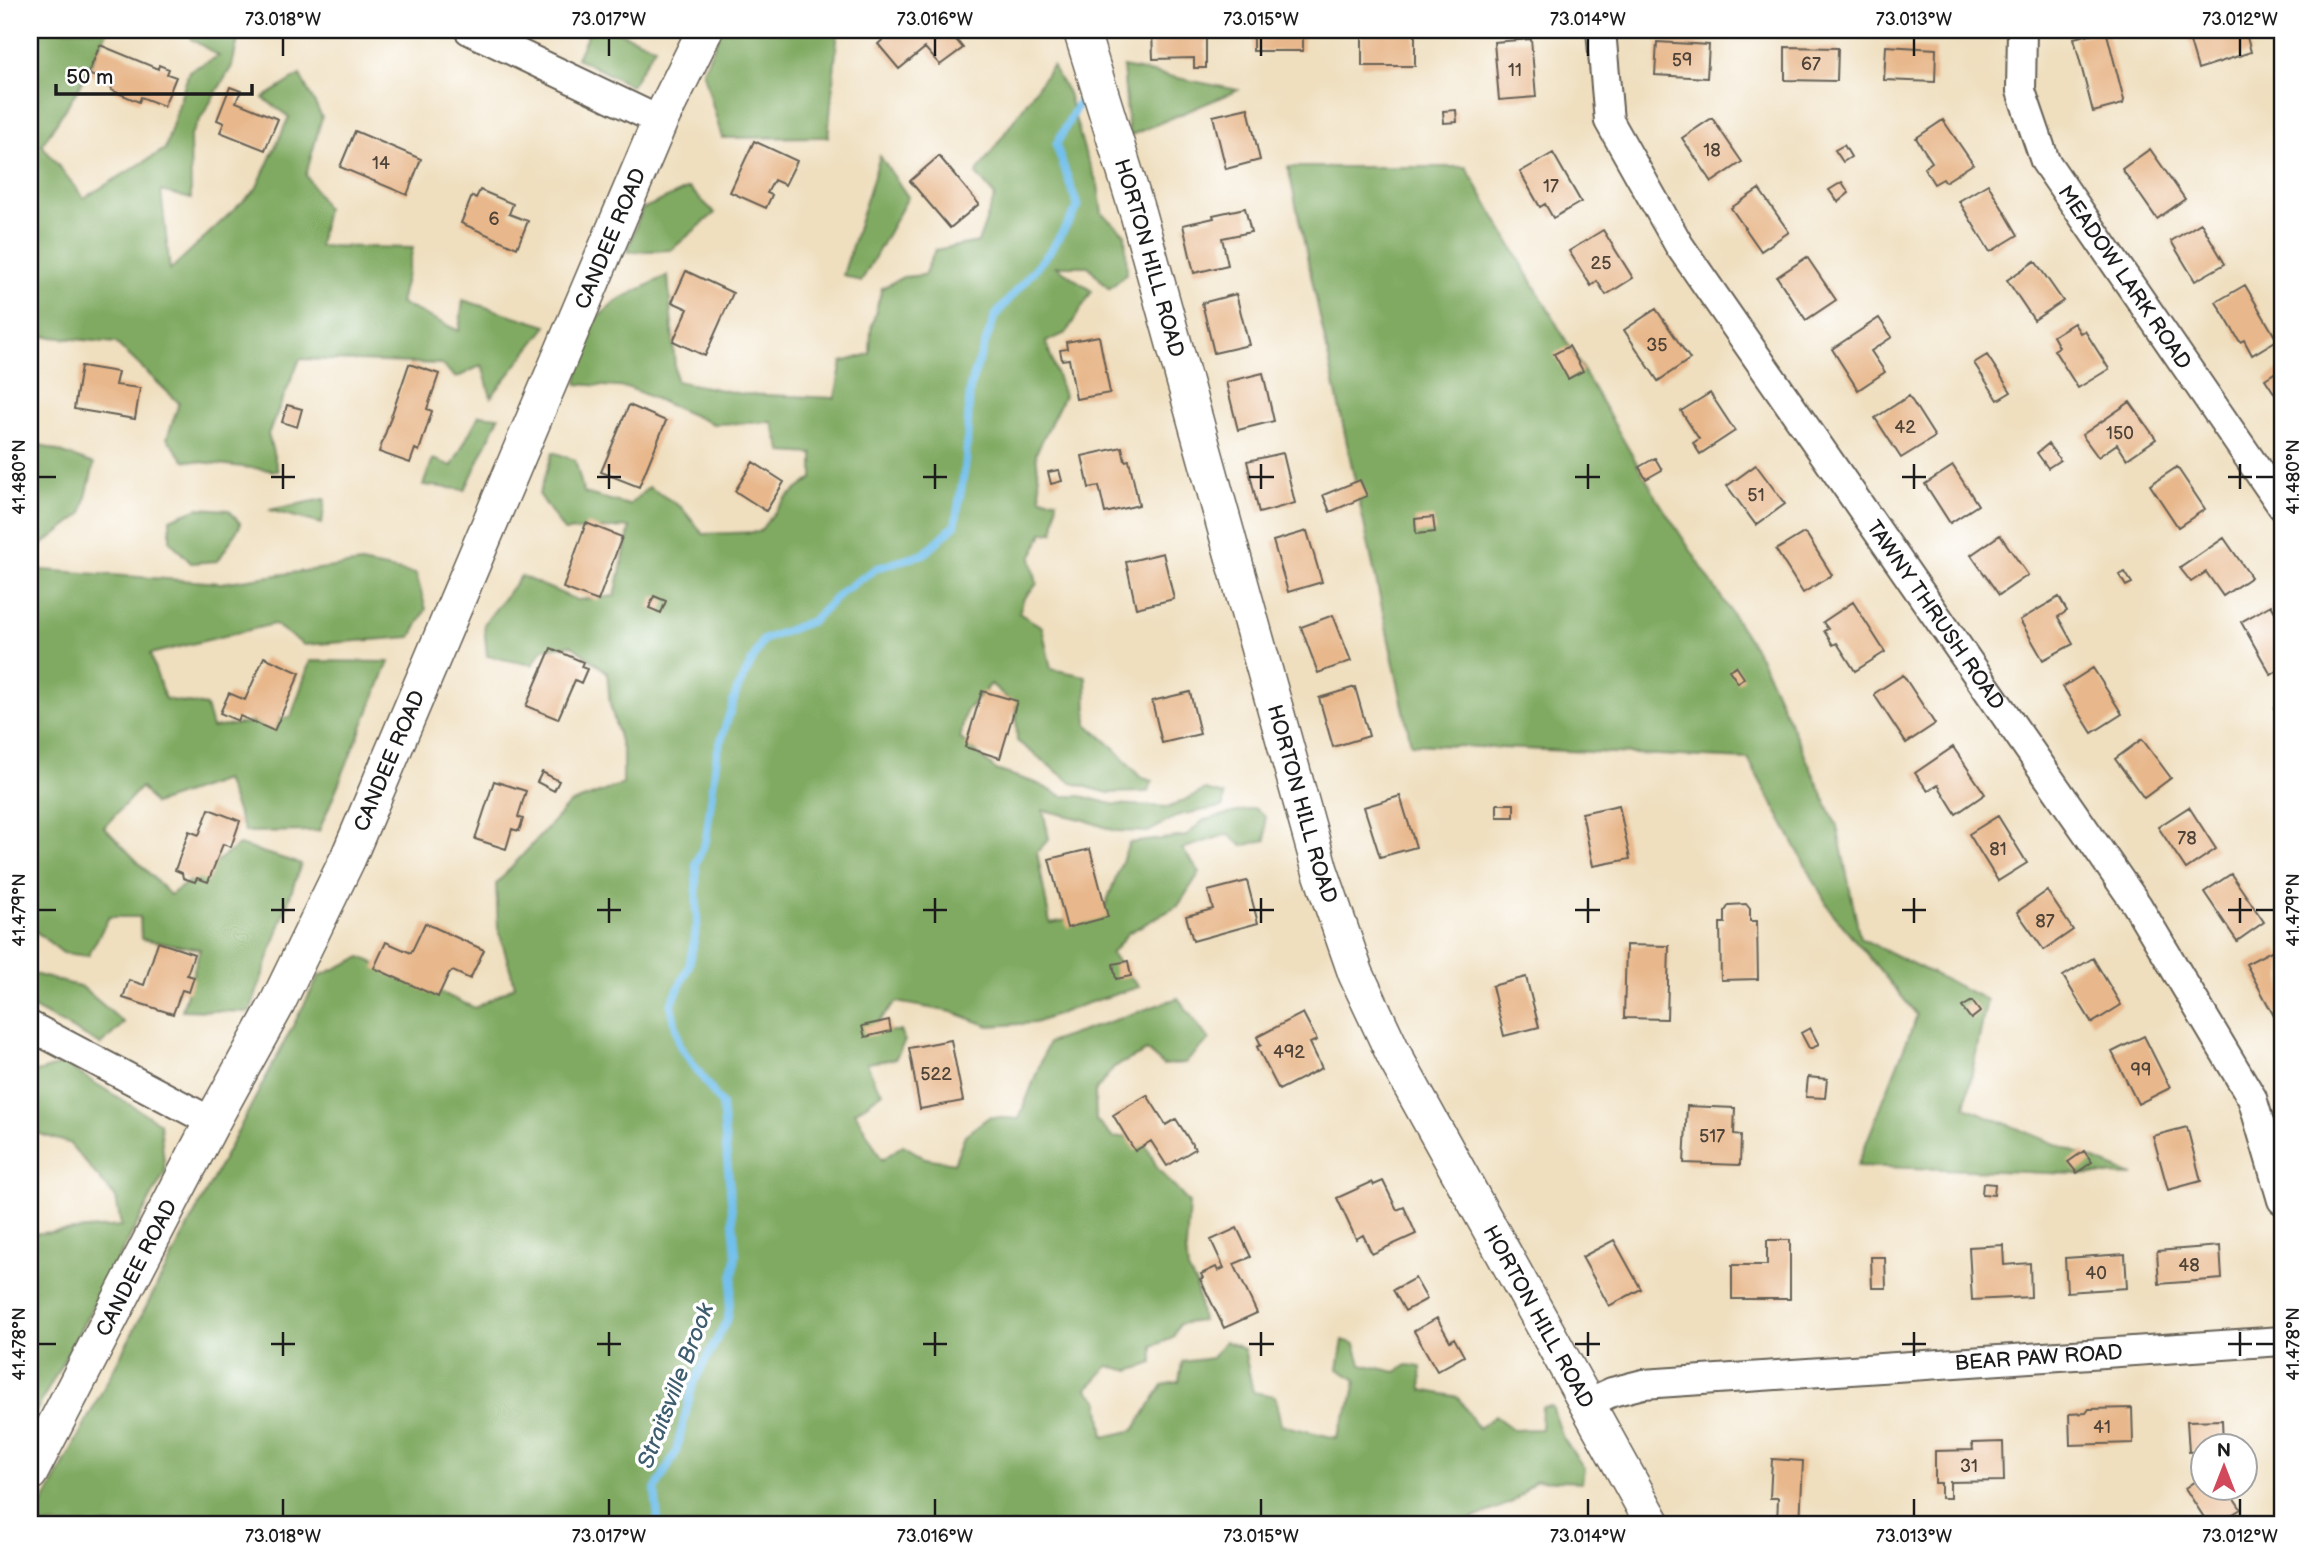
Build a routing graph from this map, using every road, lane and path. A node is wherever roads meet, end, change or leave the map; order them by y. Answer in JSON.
{"nodes":[{"id":1,"x":469,"y":30,"type":"edge"},
{"id":2,"x":705,"y":30,"type":"edge"},
{"id":3,"x":1081,"y":30,"type":"edge"},
{"id":4,"x":1601,"y":30,"type":"edge"},
{"id":5,"x":2022,"y":30,"type":"edge"},
{"id":6,"x":660,"y":121,"type":"junction"},
{"id":7,"x":2282,"y":506,"type":"edge"},
{"id":8,"x":30,"y":1026,"type":"edge"},
{"id":9,"x":212,"y":1122,"type":"junction"},
{"id":10,"x":2282,"y":1200,"type":"edge"},
{"id":11,"x":2282,"y":1341,"type":"edge"},
{"id":12,"x":1588,"y":1403,"type":"junction"},
{"id":13,"x":30,"y":1473,"type":"edge"},
{"id":14,"x":1654,"y":1525,"type":"edge"}],
"edges":[{"from":1,"to":6,"type":"street"},
{"from":2,"to":6,"type":"street","name":"CANDEE ROAD"},
{"from":3,"to":12,"type":"street","name":"HORTON HILL ROAD"},
{"from":4,"to":10,"type":"street","name":"TAWNY THRUSH ROAD"},
{"from":5,"to":7,"type":"street","name":"MEADOW LARK ROAD"},
{"from":6,"to":9,"type":"street","name":"CANDEE ROAD"},
{"from":8,"to":9,"type":"street"},
{"from":9,"to":13,"type":"street","name":"CANDEE ROAD"},
{"from":11,"to":12,"type":"street","name":"BEAR PAW ROAD"},
{"from":12,"to":14,"type":"street","name":"HORTON HILL ROAD"}]}
